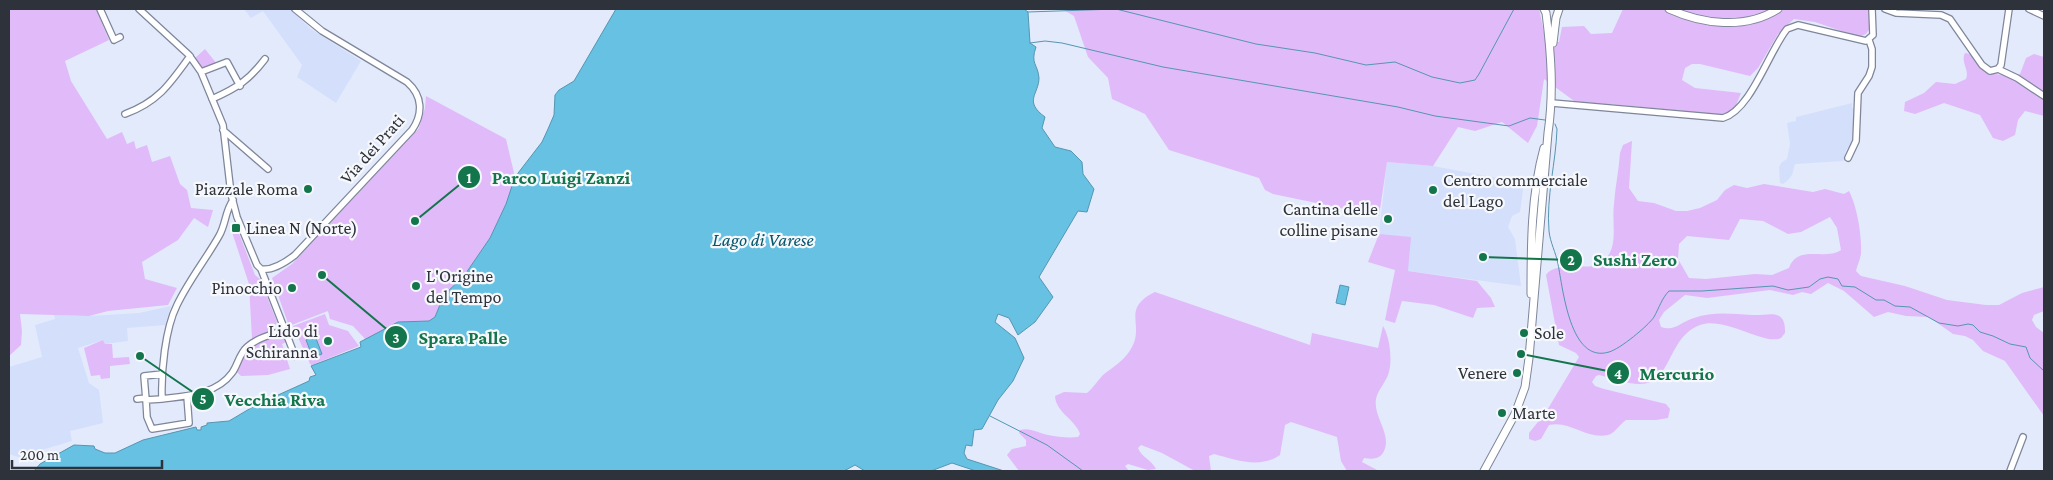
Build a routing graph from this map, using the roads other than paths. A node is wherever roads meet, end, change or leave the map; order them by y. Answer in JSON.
{"nodes":[{"id":1,"x":100,"y":9,"type":"edge"},
{"id":2,"x":140,"y":9,"type":"edge"},
{"id":3,"x":295,"y":9,"type":"edge"},
{"id":4,"x":1559,"y":9,"type":"edge"},
{"id":5,"x":1669,"y":9,"type":"edge"},
{"id":6,"x":1778,"y":9,"type":"edge"},
{"id":7,"x":1872,"y":9,"type":"edge"},
{"id":8,"x":1884,"y":9,"type":"edge"},
{"id":9,"x":2009,"y":9,"type":"edge"},
{"id":10,"x":2029,"y":9,"type":"edge"},
{"id":11,"x":1546,"y":10,"type":"edge"},
{"id":12,"x":2044,"y":16,"type":"edge"},
{"id":13,"x":120,"y":37,"type":"dead end"},
{"id":14,"x":1869,"y":40,"type":"junction"},
{"id":15,"x":190,"y":56,"type":"junction"},
{"id":16,"x":1551,"y":56,"type":"junction"},
{"id":17,"x":265,"y":59,"type":"dead end"},
{"id":18,"x":1998,"y":69,"type":"junction"},
{"id":19,"x":201,"y":72,"type":"junction"},
{"id":20,"x":240,"y":86,"type":"junction"},
{"id":21,"x":2044,"y":96,"type":"edge"},
{"id":22,"x":212,"y":98,"type":"junction"},
{"id":23,"x":1552,"y":103,"type":"junction"},
{"id":24,"x":125,"y":114,"type":"dead end"},
{"id":25,"x":223,"y":130,"type":"junction"},
{"id":26,"x":1548,"y":132,"type":"junction"},
{"id":27,"x":1848,"y":158,"type":"dead end"},
{"id":28,"x":268,"y":169,"type":"dead end"},
{"id":29,"x":1544,"y":188,"type":"junction"},
{"id":30,"x":233,"y":200,"type":"junction"},
{"id":31,"x":1533,"y":225,"type":"junction"},
{"id":32,"x":1538,"y":258,"type":"junction"},
{"id":33,"x":261,"y":269,"type":"junction"},
{"id":34,"x":286,"y":330,"type":"junction"},
{"id":35,"x":1532,"y":331,"type":"junction"},
{"id":36,"x":295,"y":356,"type":"dead end"},
{"id":37,"x":162,"y":374,"type":"junction"},
{"id":38,"x":187,"y":396,"type":"junction"},
{"id":39,"x":138,"y":398,"type":"dead end"},
{"id":40,"x":146,"y":399,"type":"junction"},
{"id":41,"x":162,"y":399,"type":"junction"},
{"id":42,"x":2023,"y":437,"type":"dead end"},
{"id":43,"x":1484,"y":471,"type":"edge"},
{"id":44,"x":2010,"y":471,"type":"edge"}],
"edges":[{"from":1,"to":13,"type":"street"},
{"from":2,"to":15,"type":"street"},
{"from":3,"to":33,"type":"street","name":"Via dei Prati"},
{"from":4,"to":16,"type":"main road"},
{"from":5,"to":6,"type":"main road"},
{"from":7,"to":14,"type":"street"},
{"from":8,"to":18,"type":"street"},
{"from":9,"to":18,"type":"street"},
{"from":10,"to":12,"type":"street"},
{"from":11,"to":16,"type":"main road"},
{"from":14,"to":23,"type":"street"},
{"from":14,"to":27,"type":"street"},
{"from":15,"to":19,"type":"street"},
{"from":15,"to":24,"type":"street"},
{"from":16,"to":23,"type":"main road"},
{"from":17,"to":20,"type":"street"},
{"from":18,"to":21,"type":"street"},
{"from":19,"to":20,"type":"street"},
{"from":19,"to":22,"type":"street"},
{"from":20,"to":22,"type":"street"},
{"from":22,"to":25,"type":"street"},
{"from":23,"to":26,"type":"main road"},
{"from":25,"to":28,"type":"street"},
{"from":25,"to":30,"type":"street"},
{"from":26,"to":29,"type":"main road"},
{"from":26,"to":31,"type":"main road"},
{"from":29,"to":31,"type":"main road"},
{"from":29,"to":32,"type":"main road"},
{"from":30,"to":33,"type":"street"},
{"from":30,"to":37,"type":"street"},
{"from":31,"to":32,"type":"main road"},
{"from":31,"to":35,"type":"main road"},
{"from":32,"to":35,"type":"main road"},
{"from":33,"to":34,"type":"street"},
{"from":34,"to":36,"type":"street"},
{"from":34,"to":38,"type":"street"},
{"from":35,"to":43,"type":"main road"},
{"from":37,"to":40,"type":"street"},
{"from":37,"to":41,"type":"street"},
{"from":38,"to":40,"type":"street"},
{"from":38,"to":41,"type":"street"},
{"from":39,"to":40,"type":"street"},
{"from":40,"to":41,"type":"street"},
{"from":42,"to":44,"type":"street"}]}
